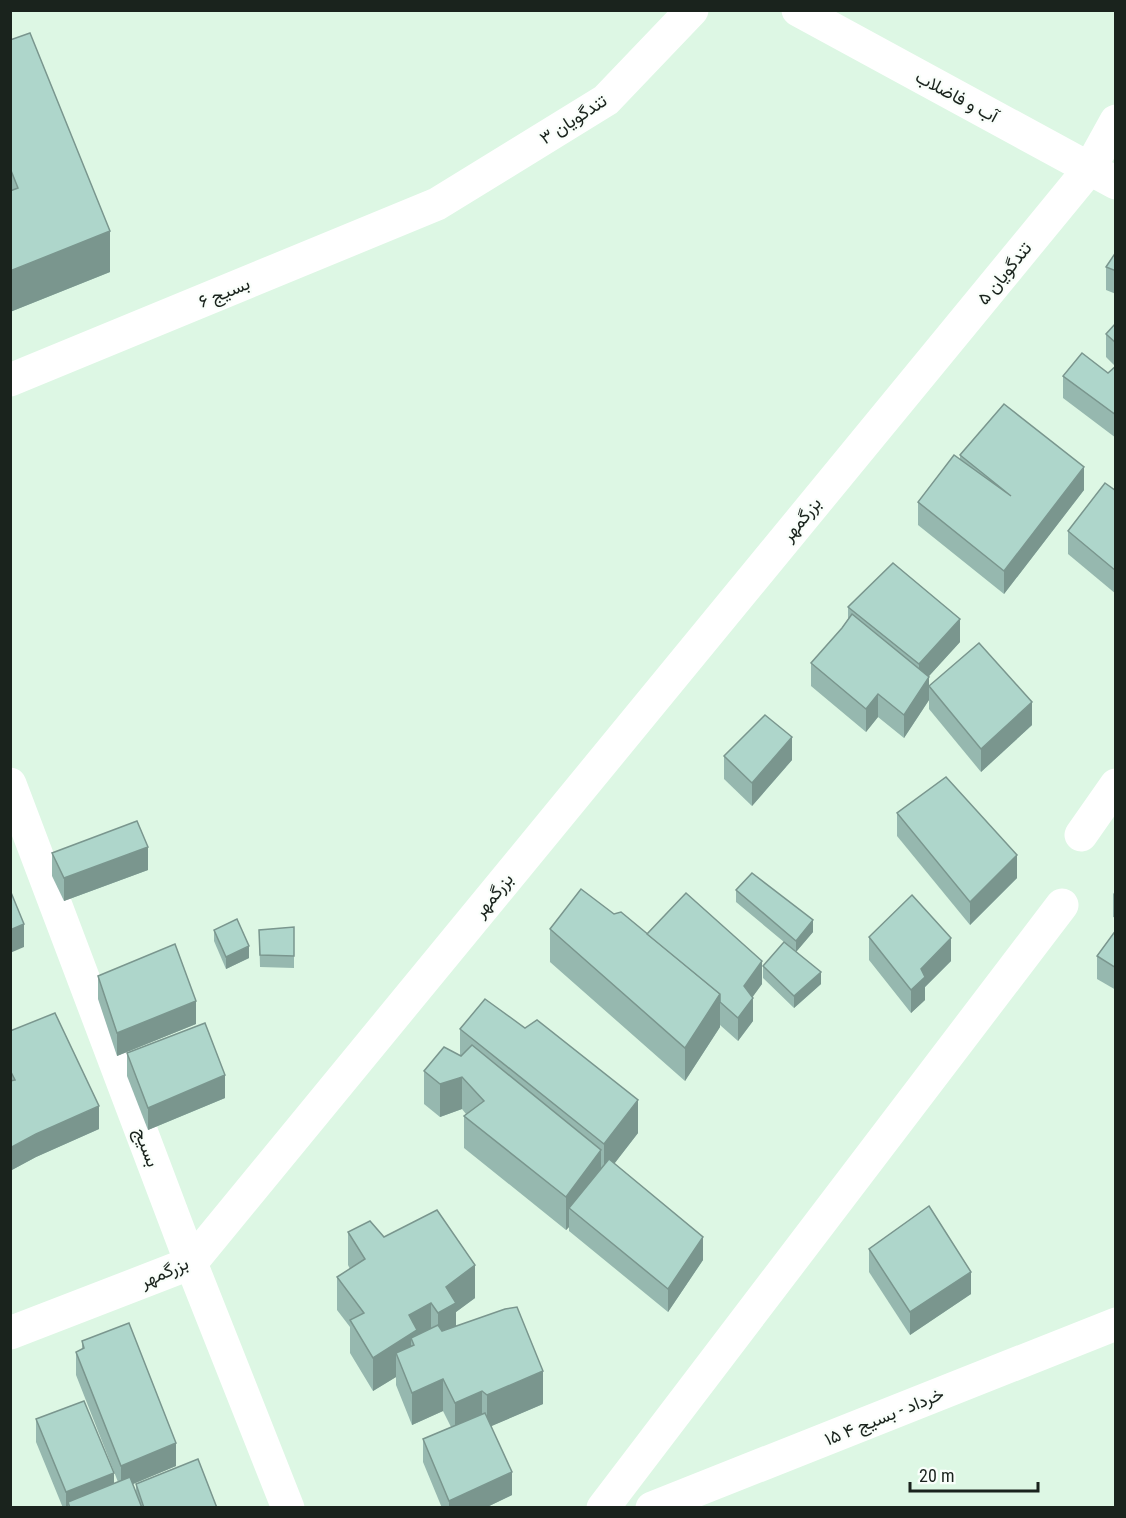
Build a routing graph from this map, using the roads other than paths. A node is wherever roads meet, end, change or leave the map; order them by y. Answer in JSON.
{"nodes":[{"id":1,"x":692,"y":10,"type":"edge"},
{"id":2,"x":798,"y":10,"type":"edge"},
{"id":3,"x":1116,"y":121,"type":"edge"},
{"id":4,"x":1103,"y":175,"type":"edge"},
{"id":5,"x":437,"y":204,"type":"joint"},
{"id":6,"x":918,"y":377,"type":"joint"},
{"id":7,"x":10,"y":380,"type":"edge"},
{"id":8,"x":10,"y":784,"type":"edge"},
{"id":9,"x":1116,"y":785,"type":"edge"},
{"id":10,"x":1081,"y":835,"type":"dead end"},
{"id":11,"x":1062,"y":904,"type":"dead end"},
{"id":12,"x":191,"y":1263,"type":"junction"},
{"id":13,"x":1116,"y":1324,"type":"edge"},
{"id":14,"x":10,"y":1334,"type":"edge"},
{"id":15,"x":288,"y":1508,"type":"edge"},
{"id":16,"x":603,"y":1508,"type":"edge"},
{"id":17,"x":652,"y":1508,"type":"edge"}],
"edges":[{"from":1,"to":5,"type":"street","name":"تندگویان ۳"},
{"from":2,"to":4,"type":"street","name":"آب و فاضلاب"},
{"from":3,"to":4,"type":"street","name":"تندگویان ۵"},
{"from":4,"to":6,"type":"street","name":"تندگویان ۵"},
{"from":5,"to":7,"type":"street","name":"بسیج ۶"},
{"from":6,"to":12,"type":"street","name":"بزرگمهر"},
{"from":8,"to":12,"type":"street","name":"بسیج"},
{"from":9,"to":10,"type":"street"},
{"from":11,"to":16,"type":"street"},
{"from":12,"to":14,"type":"street","name":"بزرگمهر"},
{"from":12,"to":15,"type":"street","name":"بسیج"},
{"from":13,"to":17,"type":"street","name":"۱۵ خرداد - بسیج ۴"}]}
